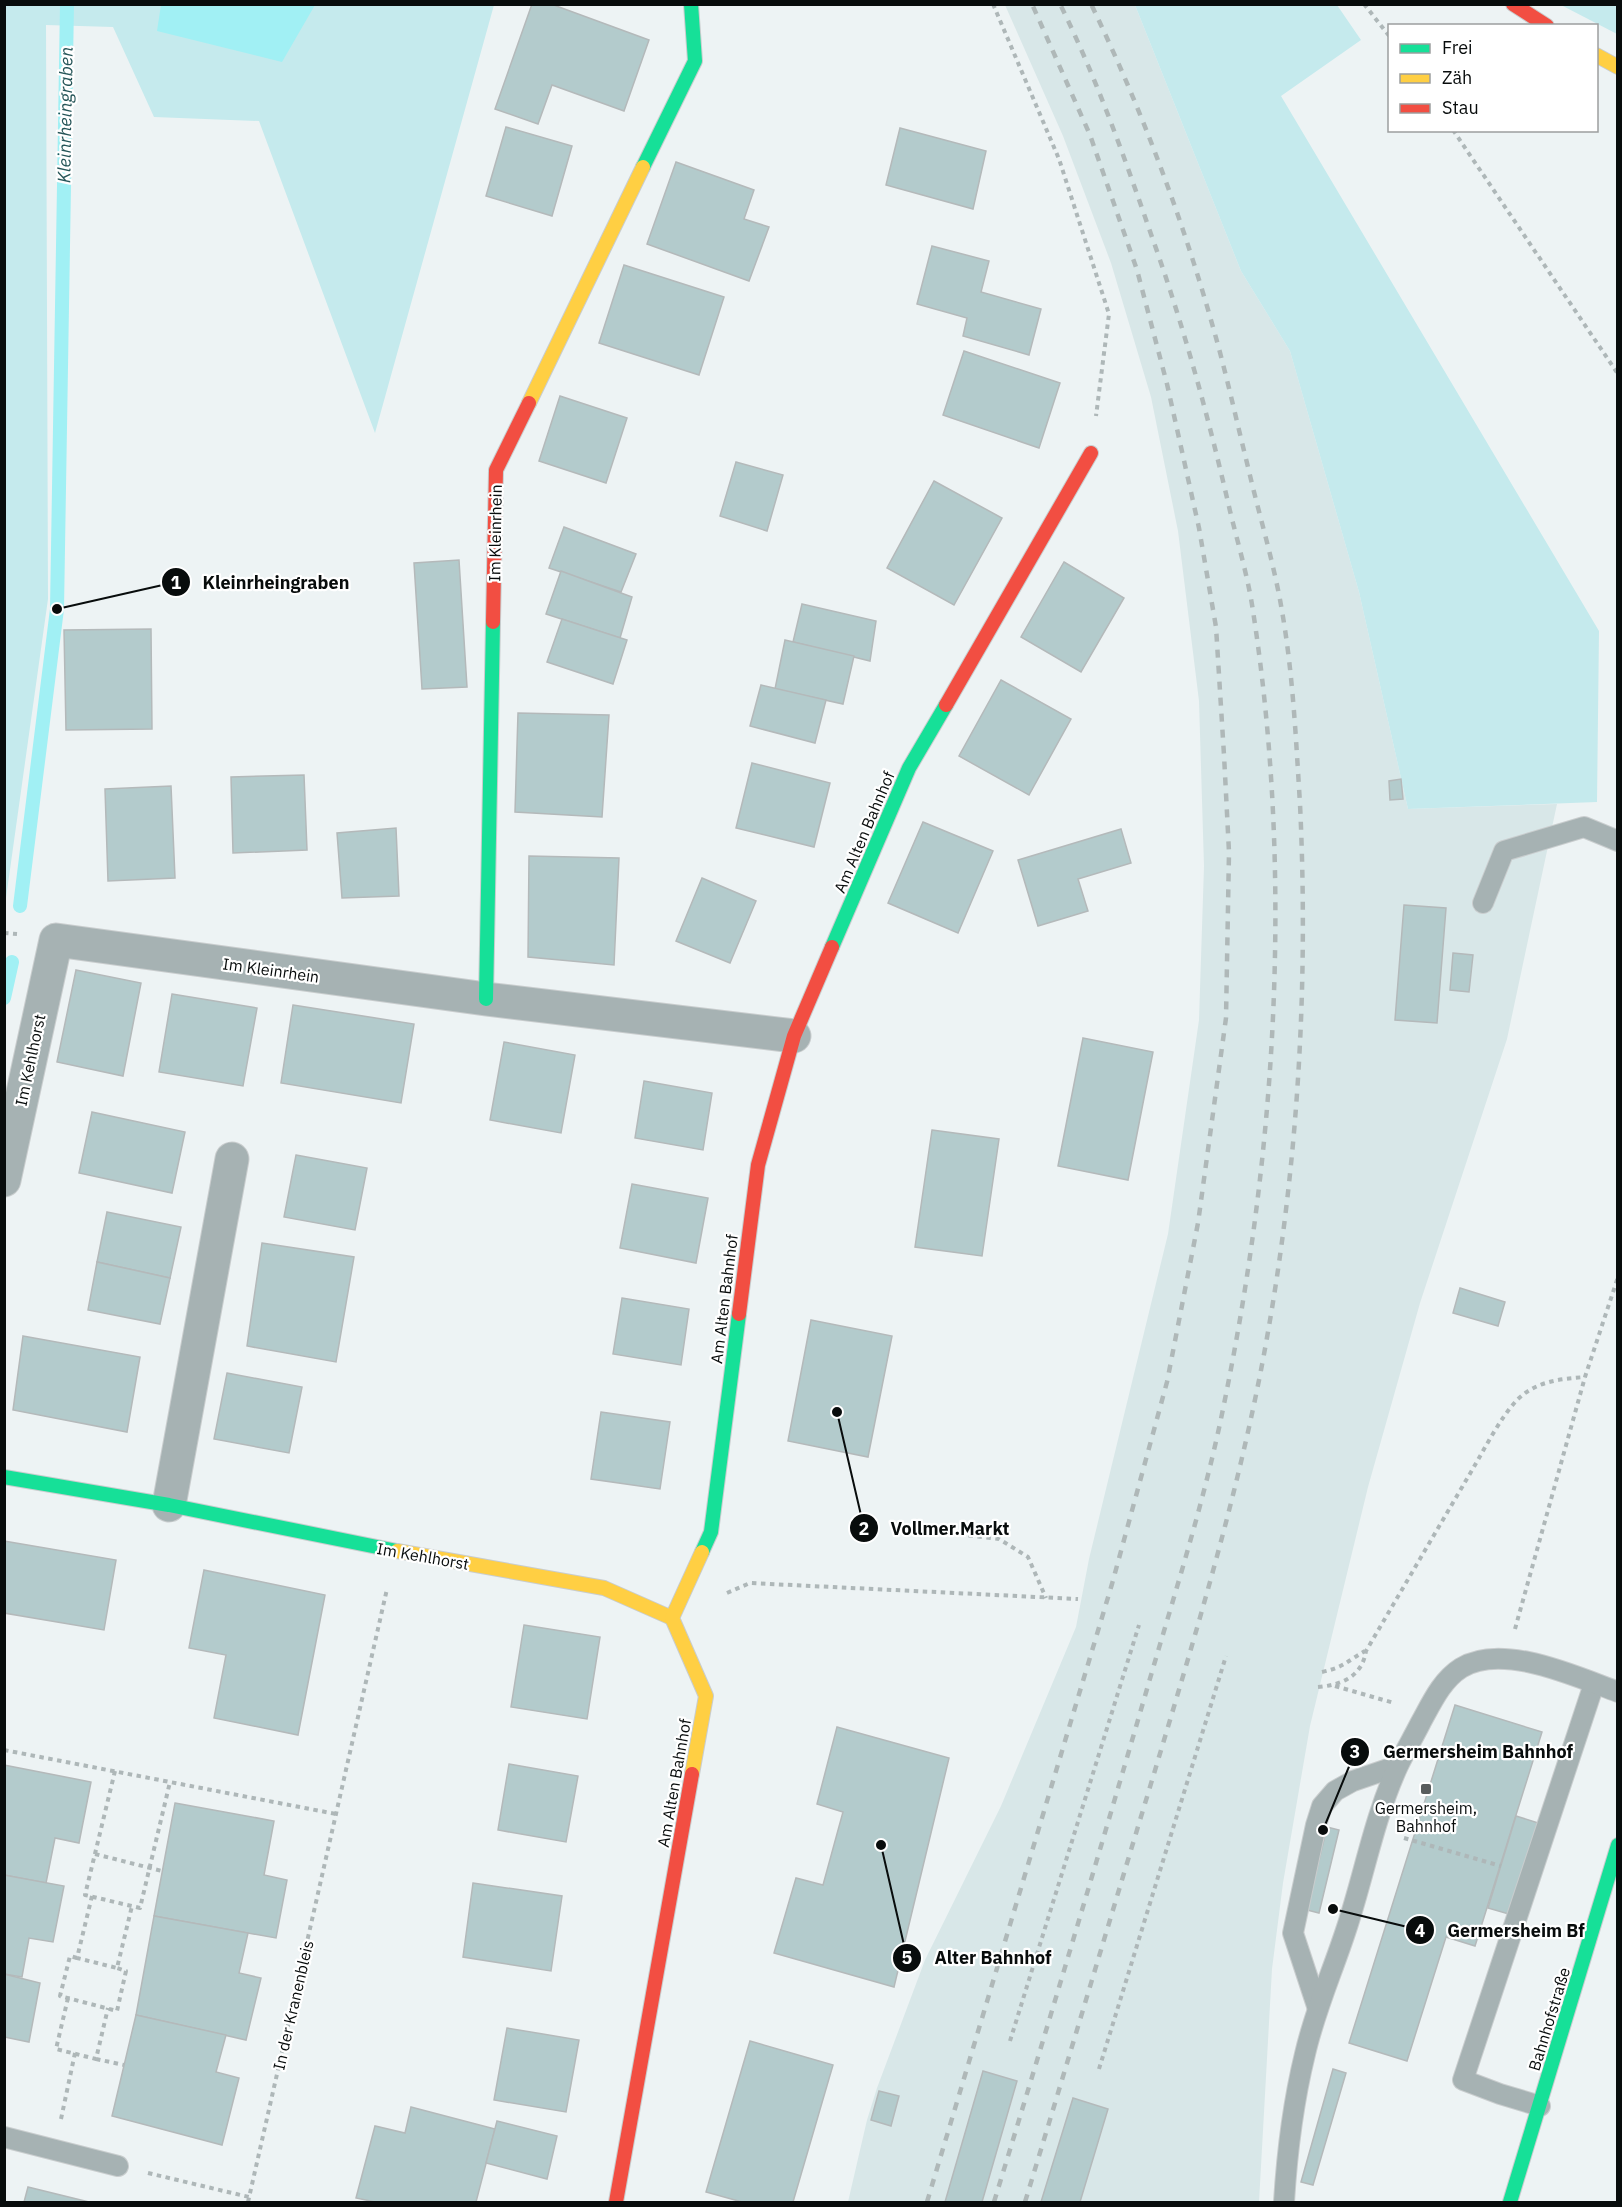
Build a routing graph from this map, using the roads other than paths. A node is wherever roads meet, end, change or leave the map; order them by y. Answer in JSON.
{"nodes":[{"id":1,"x":691,"y":4,"type":"edge"},
{"id":2,"x":1517,"y":7,"type":"edge"},
{"id":3,"x":1544,"y":24,"type":"edge"},
{"id":4,"x":1598,"y":56,"type":"edge"},
{"id":5,"x":1617,"y":67,"type":"edge"},
{"id":6,"x":1091,"y":453,"type":"road end"},
{"id":7,"x":1617,"y":841,"type":"edge"},
{"id":8,"x":1483,"y":903,"type":"dead end"},
{"id":9,"x":56,"y":940,"type":"joint"},
{"id":10,"x":486,"y":999,"type":"junction"},
{"id":11,"x":794,"y":1036,"type":"junction"},
{"id":12,"x":232,"y":1159,"type":"dead end"},
{"id":13,"x":4,"y":1180,"type":"edge"},
{"id":14,"x":4,"y":1477,"type":"edge"},
{"id":15,"x":169,"y":1506,"type":"junction"},
{"id":16,"x":672,"y":1618,"type":"junction"},
{"id":17,"x":1594,"y":1684,"type":"junction"},
{"id":18,"x":1617,"y":1692,"type":"edge"},
{"id":19,"x":1397,"y":1766,"type":"junction"},
{"id":20,"x":1617,"y":1845,"type":"edge"},
{"id":21,"x":1317,"y":2006,"type":"junction"},
{"id":22,"x":1540,"y":2106,"type":"junction"},
{"id":23,"x":4,"y":2137,"type":"edge"},
{"id":24,"x":118,"y":2166,"type":"road end"},
{"id":25,"x":616,"y":2202,"type":"edge"},
{"id":26,"x":1284,"y":2202,"type":"edge"},
{"id":27,"x":1510,"y":2202,"type":"edge"}],
"edges":[{"from":1,"to":10,"type":"street","name":"Im Kleinrhein"},
{"from":2,"to":3,"type":"street"},
{"from":4,"to":5,"type":"street"},
{"from":6,"to":11,"type":"street","name":"Am Alten Bahnhof"},
{"from":7,"to":8,"type":"lane"},
{"from":9,"to":10,"type":"street","name":"Im Kleinrhein"},
{"from":9,"to":13,"type":"street","name":"Im Kehlhorst"},
{"from":10,"to":11,"type":"street","name":"Im Kleinrhein"},
{"from":11,"to":16,"type":"street","name":"Am Alten Bahnhof"},
{"from":12,"to":15,"type":"street"},
{"from":14,"to":15,"type":"street","name":"Im Kehlhorst"},
{"from":15,"to":16,"type":"street","name":"Im Kehlhorst"},
{"from":16,"to":25,"type":"street","name":"Am Alten Bahnhof"},
{"from":17,"to":18,"type":"lane"},
{"from":17,"to":19,"type":"lane"},
{"from":17,"to":22,"type":"lane"},
{"from":19,"to":21,"type":"lane"},
{"from":19,"to":21,"type":"lane"},
{"from":20,"to":22,"type":"street","name":"Bahnhofstraße"},
{"from":21,"to":26,"type":"lane"},
{"from":22,"to":27,"type":"street","name":"Bahnhofstraße"},
{"from":23,"to":24,"type":"lane"}]}
